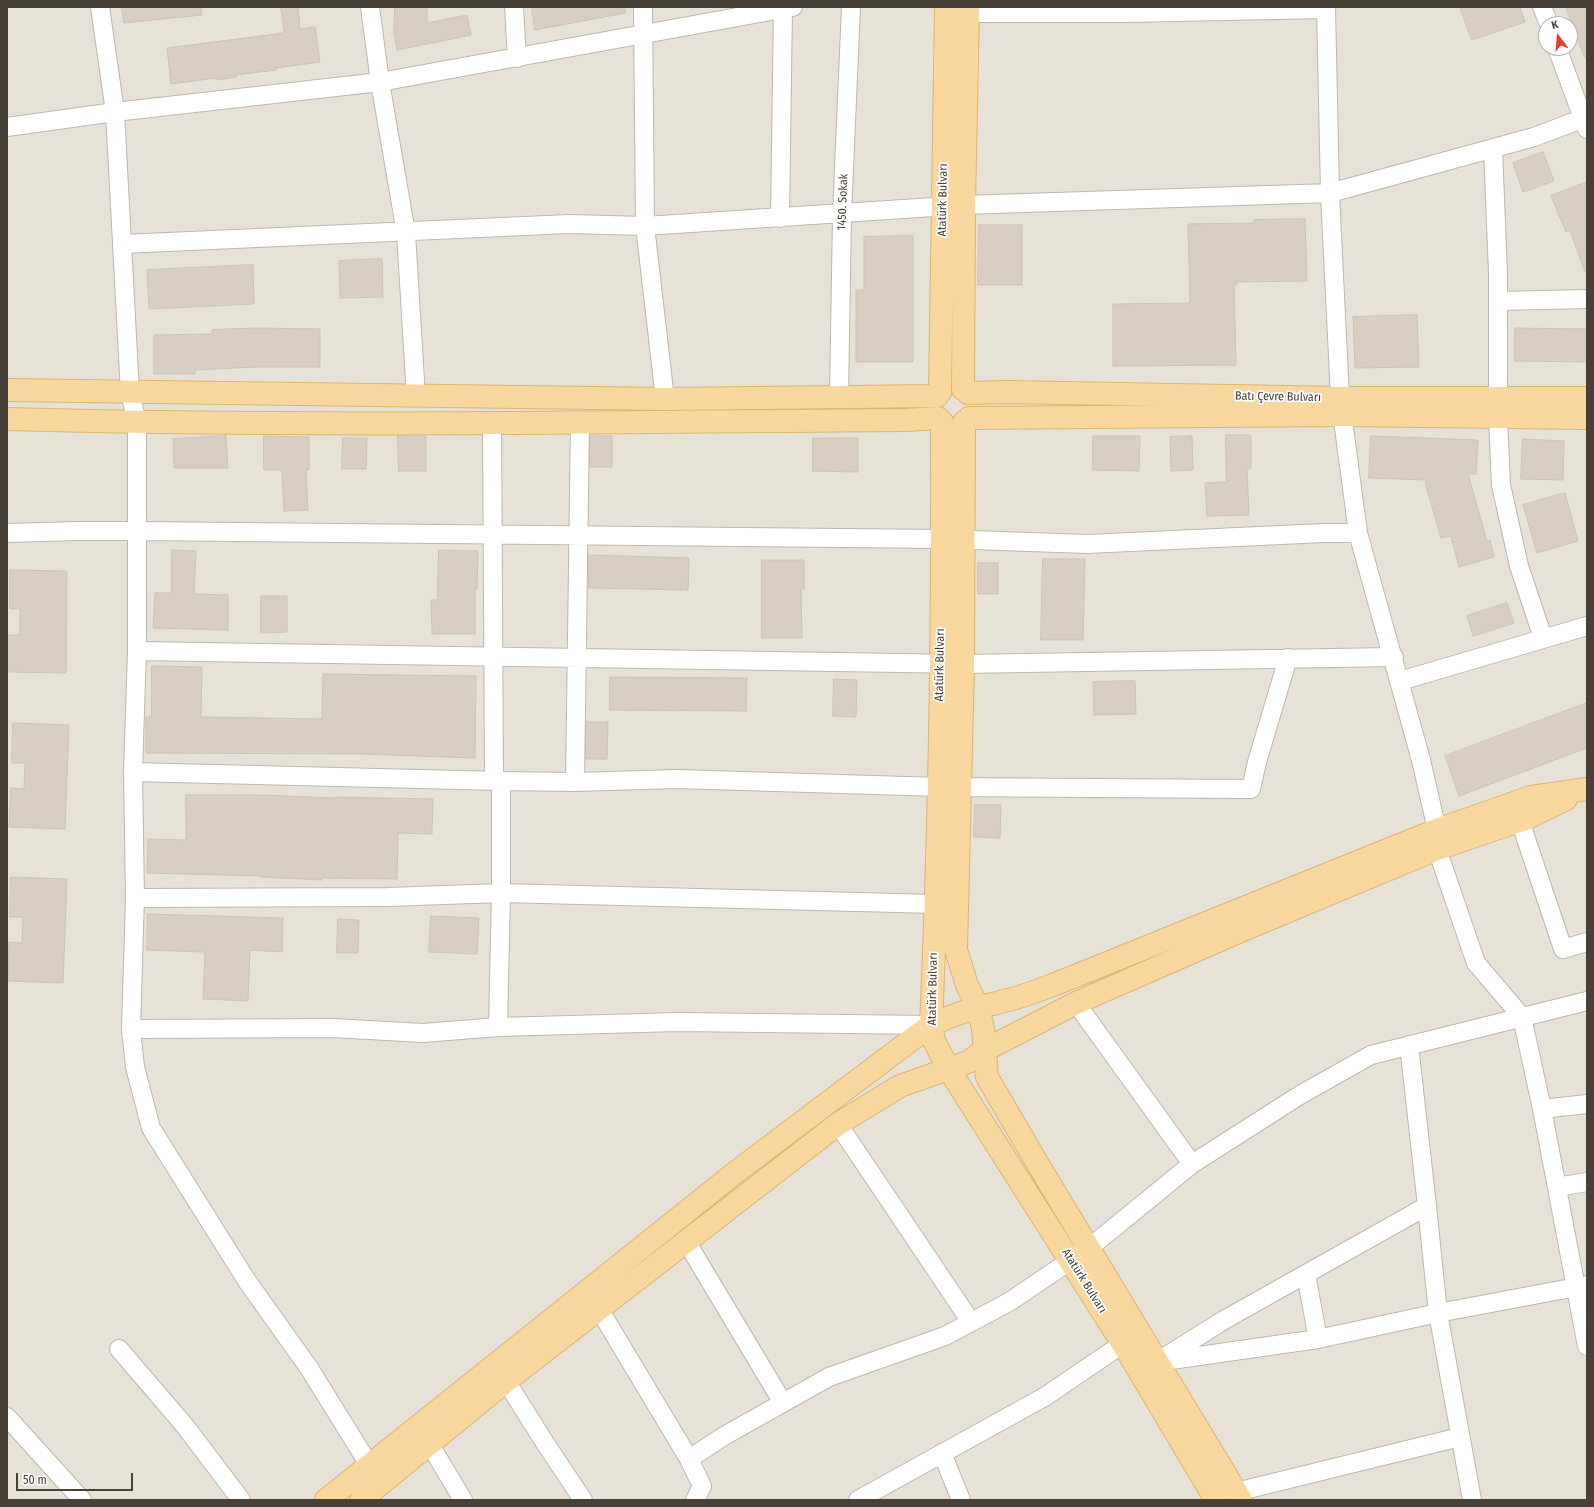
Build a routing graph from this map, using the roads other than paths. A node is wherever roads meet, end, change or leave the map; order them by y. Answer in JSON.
{"nodes":[{"id":1,"x":100,"y":7,"type":"edge"},
{"id":2,"x":370,"y":7,"type":"edge"},
{"id":3,"x":514,"y":7,"type":"edge"},
{"id":4,"x":644,"y":7,"type":"edge"},
{"id":5,"x":851,"y":7,"type":"edge"},
{"id":6,"x":786,"y":8,"type":"edge"},
{"id":7,"x":1326,"y":8,"type":"edge"},
{"id":8,"x":968,"y":10,"type":"edge"},
{"id":9,"x":946,"y":11,"type":"edge"},
{"id":10,"x":645,"y":34,"type":"junction"},
{"id":11,"x":1560,"y":56,"type":"edge"},
{"id":12,"x":517,"y":58,"type":"junction"},
{"id":13,"x":380,"y":82,"type":"junction"},
{"id":14,"x":115,"y":112,"type":"junction"},
{"id":15,"x":1586,"y":122,"type":"edge"},
{"id":16,"x":7,"y":127,"type":"edge"},
{"id":17,"x":1493,"y":148,"type":"junction"},
{"id":18,"x":1330,"y":193,"type":"junction"},
{"id":19,"x":953,"y":206,"type":"junction"},
{"id":20,"x":842,"y":214,"type":"junction"},
{"id":21,"x":780,"y":218,"type":"junction"},
{"id":22,"x":645,"y":226,"type":"junction"},
{"id":23,"x":406,"y":233,"type":"junction"},
{"id":24,"x":123,"y":244,"type":"junction"},
{"id":25,"x":1587,"y":299,"type":"edge"},
{"id":26,"x":1498,"y":301,"type":"junction"},
{"id":27,"x":7,"y":390,"type":"edge"},
{"id":28,"x":966,"y":391,"type":"junction"},
{"id":29,"x":130,"y":393,"type":"junction"},
{"id":30,"x":416,"y":396,"type":"junction"},
{"id":31,"x":839,"y":396,"type":"junction"},
{"id":32,"x":1587,"y":398,"type":"edge"},
{"id":33,"x":665,"y":399,"type":"junction"},
{"id":34,"x":939,"y":407,"type":"junction"},
{"id":35,"x":1341,"y":407,"type":"junction"},
{"id":36,"x":1499,"y":408,"type":"junction"},
{"id":37,"x":1587,"y":418,"type":"edge"},
{"id":38,"x":7,"y":419,"type":"edge"},
{"id":39,"x":967,"y":420,"type":"junction"},
{"id":40,"x":138,"y":422,"type":"junction"},
{"id":41,"x":492,"y":422,"type":"junction"},
{"id":42,"x":580,"y":422,"type":"junction"},
{"id":43,"x":138,"y":531,"type":"junction"},
{"id":44,"x":7,"y":533,"type":"edge"},
{"id":45,"x":1358,"y":533,"type":"junction"},
{"id":46,"x":492,"y":535,"type":"junction"},
{"id":47,"x":579,"y":536,"type":"junction"},
{"id":48,"x":943,"y":539,"type":"junction"},
{"id":49,"x":965,"y":540,"type":"junction"},
{"id":50,"x":1587,"y":626,"type":"edge"},
{"id":51,"x":1543,"y":638,"type":"junction"},
{"id":52,"x":137,"y":651,"type":"junction"},
{"id":53,"x":493,"y":657,"type":"junction"},
{"id":54,"x":1394,"y":657,"type":"junction"},
{"id":55,"x":576,"y":658,"type":"junction"},
{"id":56,"x":1288,"y":658,"type":"junction"},
{"id":57,"x":940,"y":663,"type":"junction"},
{"id":58,"x":963,"y":664,"type":"junction"},
{"id":59,"x":1400,"y":681,"type":"junction"},
{"id":60,"x":133,"y":772,"type":"junction"},
{"id":61,"x":498,"y":781,"type":"junction"},
{"id":62,"x":574,"y":782,"type":"junction"},
{"id":63,"x":939,"y":787,"type":"junction"},
{"id":64,"x":960,"y":787,"type":"junction"},
{"id":65,"x":1585,"y":790,"type":"edge"},
{"id":66,"x":1520,"y":821,"type":"junction"},
{"id":67,"x":1437,"y":839,"type":"junction"},
{"id":68,"x":501,"y":893,"type":"junction"},
{"id":69,"x":135,"y":898,"type":"junction"},
{"id":70,"x":936,"y":904,"type":"junction"},
{"id":71,"x":1587,"y":942,"type":"edge"},
{"id":72,"x":1587,"y":1001,"type":"edge"},
{"id":73,"x":1076,"y":1003,"type":"junction"},
{"id":74,"x":978,"y":1006,"type":"junction"},
{"id":75,"x":1522,"y":1017,"type":"junction"},
{"id":76,"x":931,"y":1025,"type":"junction"},
{"id":77,"x":498,"y":1026,"type":"junction"},
{"id":78,"x":131,"y":1029,"type":"junction"},
{"id":79,"x":1408,"y":1045,"type":"junction"},
{"id":80,"x":985,"y":1050,"type":"junction"},
{"id":81,"x":948,"y":1068,"type":"junction"},
{"id":82,"x":1587,"y":1104,"type":"edge"},
{"id":83,"x":1542,"y":1109,"type":"junction"},
{"id":84,"x":838,"y":1124,"type":"junction"},
{"id":85,"x":1192,"y":1164,"type":"junction"},
{"id":86,"x":1587,"y":1182,"type":"edge"},
{"id":87,"x":1557,"y":1187,"type":"junction"},
{"id":88,"x":1427,"y":1206,"type":"junction"},
{"id":89,"x":686,"y":1241,"type":"junction"},
{"id":90,"x":1089,"y":1248,"type":"junction"},
{"id":91,"x":1071,"y":1260,"type":"junction"},
{"id":92,"x":1306,"y":1274,"type":"junction"},
{"id":93,"x":1582,"y":1286,"type":"edge"},
{"id":94,"x":599,"y":1309,"type":"junction"},
{"id":95,"x":1438,"y":1313,"type":"junction"},
{"id":96,"x":971,"y":1322,"type":"junction"},
{"id":97,"x":1131,"y":1338,"type":"junction"},
{"id":98,"x":1318,"y":1339,"type":"junction"},
{"id":99,"x":1587,"y":1346,"type":"edge"},
{"id":100,"x":119,"y":1349,"type":"dead end"},
{"id":101,"x":1157,"y":1362,"type":"junction"},
{"id":102,"x":506,"y":1381,"type":"junction"},
{"id":103,"x":783,"y":1403,"type":"junction"},
{"id":104,"x":7,"y":1417,"type":"edge"},
{"id":105,"x":1460,"y":1437,"type":"junction"},
{"id":106,"x":429,"y":1443,"type":"junction"},
{"id":107,"x":942,"y":1453,"type":"junction"},
{"id":108,"x":689,"y":1459,"type":"junction"},
{"id":109,"x":369,"y":1464,"type":"junction"},
{"id":110,"x":381,"y":1484,"type":"junction"},
{"id":111,"x":1238,"y":1496,"type":"edge"},
{"id":112,"x":82,"y":1500,"type":"edge"},
{"id":113,"x":241,"y":1500,"type":"edge"},
{"id":114,"x":326,"y":1500,"type":"edge"},
{"id":115,"x":361,"y":1500,"type":"edge"},
{"id":116,"x":463,"y":1500,"type":"edge"},
{"id":117,"x":583,"y":1500,"type":"edge"},
{"id":118,"x":695,"y":1500,"type":"edge"},
{"id":119,"x":858,"y":1500,"type":"edge"},
{"id":120,"x":961,"y":1500,"type":"edge"},
{"id":121,"x":1216,"y":1500,"type":"edge"},
{"id":122,"x":1472,"y":1500,"type":"edge"}],
"edges":[{"from":1,"to":14,"type":"street"},
{"from":2,"to":13,"type":"street"},
{"from":3,"to":12,"type":"street"},
{"from":4,"to":10,"type":"street"},
{"from":5,"to":20,"type":"street","name":"1450. Sokak"},
{"from":6,"to":10,"type":"street"},
{"from":6,"to":21,"type":"street"},
{"from":7,"to":8,"type":"street"},
{"from":7,"to":18,"type":"street"},
{"from":8,"to":9,"type":"street"},
{"from":8,"to":19,"type":"main road","name":"Atatürk Bulvarı"},
{"from":9,"to":19,"type":"main road","name":"Atatürk Bulvarı"},
{"from":10,"to":12,"type":"street"},
{"from":10,"to":22,"type":"street"},
{"from":11,"to":15,"type":"street"},
{"from":12,"to":13,"type":"street"},
{"from":13,"to":14,"type":"street"},
{"from":13,"to":23,"type":"street"},
{"from":14,"to":16,"type":"street"},
{"from":14,"to":24,"type":"street"},
{"from":15,"to":17,"type":"street"},
{"from":17,"to":18,"type":"street"},
{"from":17,"to":26,"type":"street"},
{"from":18,"to":19,"type":"street"},
{"from":18,"to":35,"type":"street"},
{"from":19,"to":20,"type":"street"},
{"from":19,"to":28,"type":"main road","name":"Atatürk Bulvarı"},
{"from":19,"to":34,"type":"main road","name":"Atatürk Bulvarı"},
{"from":20,"to":21,"type":"street"},
{"from":20,"to":31,"type":"street","name":"1450. Sokak"},
{"from":21,"to":22,"type":"street"},
{"from":22,"to":23,"type":"street"},
{"from":22,"to":33,"type":"street"},
{"from":23,"to":24,"type":"street"},
{"from":23,"to":30,"type":"street"},
{"from":24,"to":29,"type":"street"},
{"from":25,"to":26,"type":"street"},
{"from":26,"to":36,"type":"street"},
{"from":27,"to":29,"type":"main road"},
{"from":28,"to":34,"type":"main road"},
{"from":28,"to":35,"type":"main road","name":"Batı Çevre Bulvarı"},
{"from":28,"to":39,"type":"main road"},
{"from":29,"to":30,"type":"main road"},
{"from":29,"to":40,"type":"street"},
{"from":30,"to":33,"type":"main road"},
{"from":31,"to":33,"type":"main road"},
{"from":31,"to":34,"type":"main road"},
{"from":32,"to":36,"type":"main road","name":"Batı Çevre Bulvarı"},
{"from":34,"to":39,"type":"main road"},
{"from":34,"to":42,"type":"main road"},
{"from":34,"to":48,"type":"main road","name":"Atatürk Bulvarı"},
{"from":35,"to":36,"type":"main road","name":"Batı Çevre Bulvarı"},
{"from":35,"to":39,"type":"main road","name":"Batı Çevre Bulvarı"},
{"from":35,"to":45,"type":"street"},
{"from":36,"to":37,"type":"main road","name":"Batı Çevre Bulvarı"},
{"from":36,"to":51,"type":"street"},
{"from":38,"to":40,"type":"main road"},
{"from":39,"to":49,"type":"main road","name":"Atatürk Bulvarı"},
{"from":40,"to":41,"type":"main road"},
{"from":40,"to":43,"type":"street"},
{"from":41,"to":42,"type":"main road"},
{"from":41,"to":46,"type":"street"},
{"from":42,"to":47,"type":"street"},
{"from":43,"to":44,"type":"street"},
{"from":43,"to":46,"type":"street"},
{"from":43,"to":52,"type":"street"},
{"from":45,"to":49,"type":"street"},
{"from":45,"to":54,"type":"street"},
{"from":46,"to":47,"type":"street"},
{"from":46,"to":53,"type":"street"},
{"from":47,"to":48,"type":"street"},
{"from":47,"to":55,"type":"street"},
{"from":48,"to":49,"type":"street"},
{"from":48,"to":57,"type":"main road","name":"Atatürk Bulvarı"},
{"from":49,"to":58,"type":"main road","name":"Atatürk Bulvarı"},
{"from":50,"to":51,"type":"street"},
{"from":51,"to":59,"type":"street"},
{"from":52,"to":53,"type":"street"},
{"from":52,"to":60,"type":"street"},
{"from":53,"to":55,"type":"street"},
{"from":53,"to":61,"type":"street"},
{"from":54,"to":56,"type":"street"},
{"from":54,"to":59,"type":"street"},
{"from":55,"to":57,"type":"street"},
{"from":55,"to":62,"type":"street"},
{"from":56,"to":58,"type":"street"},
{"from":56,"to":64,"type":"street"},
{"from":57,"to":58,"type":"street"},
{"from":57,"to":63,"type":"main road","name":"Atatürk Bulvarı"},
{"from":58,"to":64,"type":"main road","name":"Atatürk Bulvarı"},
{"from":59,"to":67,"type":"street"},
{"from":60,"to":61,"type":"street"},
{"from":60,"to":69,"type":"street"},
{"from":61,"to":62,"type":"street"},
{"from":61,"to":68,"type":"street"},
{"from":62,"to":63,"type":"street"},
{"from":63,"to":64,"type":"street"},
{"from":63,"to":70,"type":"main road","name":"Atatürk Bulvarı"},
{"from":64,"to":74,"type":"main road","name":"Atatürk Bulvarı"},
{"from":65,"to":66,"type":"main road"},
{"from":65,"to":67,"type":"main road"},
{"from":66,"to":67,"type":"main road"},
{"from":66,"to":71,"type":"street"},
{"from":67,"to":73,"type":"main road"},
{"from":67,"to":74,"type":"main road"},
{"from":67,"to":75,"type":"street"},
{"from":68,"to":69,"type":"street"},
{"from":68,"to":70,"type":"street"},
{"from":68,"to":77,"type":"street"},
{"from":69,"to":78,"type":"street"},
{"from":70,"to":76,"type":"main road","name":"Atatürk Bulvarı"},
{"from":72,"to":75,"type":"street"},
{"from":73,"to":80,"type":"main road"},
{"from":73,"to":85,"type":"street"},
{"from":74,"to":76,"type":"main road"},
{"from":74,"to":80,"type":"main road","name":"Atatürk Bulvarı"},
{"from":75,"to":79,"type":"street"},
{"from":75,"to":83,"type":"street"},
{"from":76,"to":77,"type":"street"},
{"from":76,"to":81,"type":"main road","name":"Atatürk Bulvarı"},
{"from":76,"to":109,"type":"main road"},
{"from":77,"to":78,"type":"street"},
{"from":78,"to":109,"type":"street"},
{"from":79,"to":85,"type":"street"},
{"from":79,"to":88,"type":"street"},
{"from":80,"to":81,"type":"main road"},
{"from":80,"to":90,"type":"main road","name":"Atatürk Bulvarı"},
{"from":81,"to":84,"type":"main road"},
{"from":81,"to":91,"type":"main road","name":"Atatürk Bulvarı"},
{"from":82,"to":83,"type":"street"},
{"from":83,"to":87,"type":"street"},
{"from":84,"to":89,"type":"main road"},
{"from":84,"to":96,"type":"street"},
{"from":85,"to":90,"type":"street"},
{"from":86,"to":87,"type":"street"},
{"from":87,"to":93,"type":"street"},
{"from":88,"to":92,"type":"street"},
{"from":88,"to":95,"type":"street"},
{"from":89,"to":94,"type":"main road"},
{"from":89,"to":103,"type":"street"},
{"from":90,"to":91,"type":"street"},
{"from":90,"to":97,"type":"main road","name":"Atatürk Bulvarı"},
{"from":91,"to":96,"type":"street"},
{"from":91,"to":97,"type":"main road","name":"Atatürk Bulvarı"},
{"from":92,"to":98,"type":"street"},
{"from":92,"to":101,"type":"street"},
{"from":93,"to":95,"type":"street"},
{"from":93,"to":99,"type":"street"},
{"from":94,"to":102,"type":"main road"},
{"from":94,"to":108,"type":"street"},
{"from":95,"to":98,"type":"street"},
{"from":95,"to":105,"type":"street"},
{"from":96,"to":103,"type":"street"},
{"from":97,"to":101,"type":"main road","name":"Atatürk Bulvarı"},
{"from":97,"to":107,"type":"street"},
{"from":97,"to":121,"type":"main road","name":"Atatürk Bulvarı"},
{"from":98,"to":101,"type":"street"},
{"from":100,"to":113,"type":"street"},
{"from":101,"to":111,"type":"main road","name":"Atatürk Bulvarı"},
{"from":102,"to":106,"type":"main road"},
{"from":102,"to":117,"type":"street"},
{"from":103,"to":108,"type":"street"},
{"from":104,"to":112,"type":"street"},
{"from":105,"to":111,"type":"street"},
{"from":105,"to":122,"type":"street"},
{"from":106,"to":110,"type":"main road"},
{"from":106,"to":116,"type":"street"},
{"from":107,"to":119,"type":"street"},
{"from":107,"to":120,"type":"street"},
{"from":108,"to":118,"type":"street"},
{"from":109,"to":110,"type":"street"},
{"from":109,"to":114,"type":"main road"},
{"from":110,"to":115,"type":"main road"}]}
